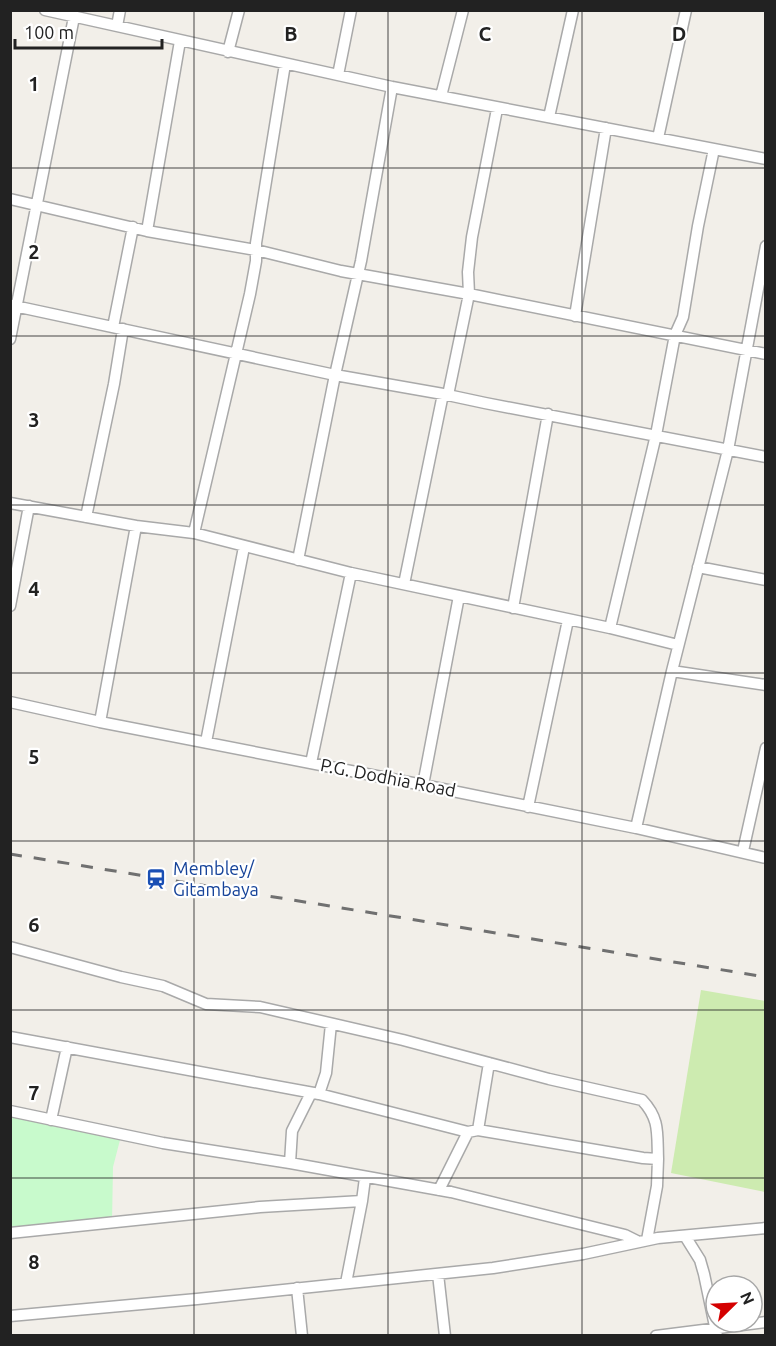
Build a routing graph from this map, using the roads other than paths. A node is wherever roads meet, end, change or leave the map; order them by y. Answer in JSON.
{"nodes":[{"id":1,"x":45,"y":10,"type":"edge"},
{"id":2,"x":120,"y":10,"type":"edge"},
{"id":3,"x":239,"y":10,"type":"edge"},
{"id":4,"x":351,"y":10,"type":"edge"},
{"id":5,"x":463,"y":10,"type":"edge"},
{"id":6,"x":573,"y":10,"type":"edge"},
{"id":7,"x":686,"y":10,"type":"edge"},
{"id":8,"x":74,"y":17,"type":"junction"},
{"id":9,"x":117,"y":26,"type":"junction"},
{"id":10,"x":180,"y":41,"type":"junction"},
{"id":11,"x":228,"y":52,"type":"junction"},
{"id":12,"x":285,"y":64,"type":"junction"},
{"id":13,"x":338,"y":75,"type":"junction"},
{"id":14,"x":392,"y":87,"type":"junction"},
{"id":15,"x":441,"y":96,"type":"junction"},
{"id":16,"x":497,"y":109,"type":"junction"},
{"id":17,"x":549,"y":117,"type":"junction"},
{"id":18,"x":606,"y":128,"type":"junction"},
{"id":19,"x":658,"y":138,"type":"junction"},
{"id":20,"x":714,"y":149,"type":"junction"},
{"id":21,"x":765,"y":159,"type":"edge"},
{"id":22,"x":10,"y":199,"type":"edge"},
{"id":23,"x":36,"y":204,"type":"junction"},
{"id":24,"x":133,"y":227,"type":"junction"},
{"id":25,"x":147,"y":231,"type":"junction"},
{"id":26,"x":765,"y":246,"type":"edge"},
{"id":27,"x":256,"y":250,"type":"junction"},
{"id":28,"x":357,"y":274,"type":"junction"},
{"id":29,"x":469,"y":294,"type":"junction"},
{"id":30,"x":14,"y":306,"type":"edge"},
{"id":31,"x":576,"y":316,"type":"junction"},
{"id":32,"x":118,"y":328,"type":"junction"},
{"id":33,"x":675,"y":335,"type":"junction"},
{"id":34,"x":10,"y":339,"type":"edge"},
{"id":35,"x":745,"y":350,"type":"junction"},
{"id":36,"x":235,"y":352,"type":"junction"},
{"id":37,"x":765,"y":354,"type":"edge"},
{"id":38,"x":335,"y":375,"type":"junction"},
{"id":39,"x":446,"y":394,"type":"junction"},
{"id":40,"x":548,"y":414,"type":"junction"},
{"id":41,"x":656,"y":435,"type":"junction"},
{"id":42,"x":728,"y":450,"type":"junction"},
{"id":43,"x":765,"y":457,"type":"edge"},
{"id":44,"x":10,"y":503,"type":"edge"},
{"id":45,"x":29,"y":506,"type":"junction"},
{"id":46,"x":86,"y":517,"type":"junction"},
{"id":47,"x":136,"y":526,"type":"junction"},
{"id":48,"x":194,"y":533,"type":"junction"},
{"id":49,"x":244,"y":547,"type":"junction"},
{"id":50,"x":298,"y":560,"type":"junction"},
{"id":51,"x":698,"y":567,"type":"junction"},
{"id":52,"x":351,"y":573,"type":"junction"},
{"id":53,"x":765,"y":580,"type":"edge"},
{"id":54,"x":404,"y":584,"type":"junction"},
{"id":55,"x":459,"y":596,"type":"junction"},
{"id":56,"x":10,"y":606,"type":"edge"},
{"id":57,"x":513,"y":608,"type":"junction"},
{"id":58,"x":568,"y":621,"type":"junction"},
{"id":59,"x":610,"y":628,"type":"junction"},
{"id":60,"x":678,"y":645,"type":"junction"},
{"id":61,"x":672,"y":671,"type":"junction"},
{"id":62,"x":765,"y":685,"type":"edge"},
{"id":63,"x":10,"y":702,"type":"edge"},
{"id":64,"x":100,"y":722,"type":"junction"},
{"id":65,"x":206,"y":742,"type":"junction"},
{"id":66,"x":765,"y":748,"type":"edge"},
{"id":67,"x":311,"y":763,"type":"junction"},
{"id":68,"x":423,"y":785,"type":"junction"},
{"id":69,"x":528,"y":807,"type":"junction"},
{"id":70,"x":636,"y":828,"type":"junction"},
{"id":71,"x":743,"y":851,"type":"junction"},
{"id":72,"x":765,"y":858,"type":"edge"},
{"id":73,"x":10,"y":947,"type":"edge"},
{"id":74,"x":331,"y":1024,"type":"junction"},
{"id":75,"x":10,"y":1037,"type":"edge"},
{"id":76,"x":67,"y":1047,"type":"junction"},
{"id":77,"x":489,"y":1063,"type":"junction"},
{"id":78,"x":315,"y":1093,"type":"junction"},
{"id":79,"x":10,"y":1111,"type":"edge"},
{"id":80,"x":51,"y":1120,"type":"junction"},
{"id":81,"x":473,"y":1131,"type":"junction"},
{"id":82,"x":658,"y":1159,"type":"junction"},
{"id":83,"x":290,"y":1162,"type":"junction"},
{"id":84,"x":365,"y":1178,"type":"junction"},
{"id":85,"x":439,"y":1190,"type":"junction"},
{"id":86,"x":362,"y":1201,"type":"junction"},
{"id":87,"x":765,"y":1228,"type":"edge"},
{"id":88,"x":602,"y":1229,"type":"junction"},
{"id":89,"x":10,"y":1233,"type":"edge"},
{"id":90,"x":685,"y":1236,"type":"junction"},
{"id":91,"x":642,"y":1241,"type":"junction"},
{"id":92,"x":606,"y":1250,"type":"junction"},
{"id":93,"x":438,"y":1274,"type":"junction"},
{"id":94,"x":704,"y":1274,"type":"edge"},
{"id":95,"x":346,"y":1283,"type":"junction"},
{"id":96,"x":297,"y":1288,"type":"junction"},
{"id":97,"x":10,"y":1316,"type":"edge"},
{"id":98,"x":704,"y":1333,"type":"edge"},
{"id":99,"x":302,"y":1335,"type":"edge"},
{"id":100,"x":445,"y":1335,"type":"edge"},
{"id":101,"x":656,"y":1335,"type":"edge"}],
"edges":[{"from":1,"to":8,"type":"street"},
{"from":2,"to":9,"type":"street"},
{"from":3,"to":11,"type":"street"},
{"from":4,"to":13,"type":"street"},
{"from":5,"to":15,"type":"street"},
{"from":6,"to":17,"type":"street"},
{"from":7,"to":19,"type":"street"},
{"from":8,"to":9,"type":"street"},
{"from":8,"to":23,"type":"street"},
{"from":9,"to":10,"type":"street"},
{"from":10,"to":11,"type":"street"},
{"from":10,"to":25,"type":"street"},
{"from":11,"to":12,"type":"street"},
{"from":12,"to":13,"type":"street"},
{"from":12,"to":27,"type":"street"},
{"from":13,"to":14,"type":"street"},
{"from":14,"to":15,"type":"street"},
{"from":14,"to":28,"type":"street"},
{"from":15,"to":16,"type":"street"},
{"from":16,"to":17,"type":"street"},
{"from":16,"to":29,"type":"street"},
{"from":17,"to":18,"type":"street"},
{"from":18,"to":19,"type":"street"},
{"from":18,"to":31,"type":"street"},
{"from":19,"to":20,"type":"street"},
{"from":20,"to":21,"type":"street"},
{"from":20,"to":33,"type":"street"},
{"from":22,"to":23,"type":"street"},
{"from":23,"to":24,"type":"street"},
{"from":23,"to":30,"type":"street"},
{"from":24,"to":25,"type":"street"},
{"from":24,"to":32,"type":"street"},
{"from":25,"to":27,"type":"street"},
{"from":26,"to":35,"type":"street"},
{"from":27,"to":28,"type":"street"},
{"from":27,"to":36,"type":"street"},
{"from":28,"to":29,"type":"street"},
{"from":28,"to":38,"type":"street"},
{"from":29,"to":31,"type":"street"},
{"from":29,"to":39,"type":"street"},
{"from":30,"to":32,"type":"street"},
{"from":30,"to":34,"type":"street"},
{"from":31,"to":33,"type":"street"},
{"from":32,"to":36,"type":"street"},
{"from":32,"to":46,"type":"street"},
{"from":33,"to":35,"type":"street"},
{"from":33,"to":41,"type":"street"},
{"from":35,"to":37,"type":"street"},
{"from":35,"to":42,"type":"street"},
{"from":36,"to":38,"type":"street"},
{"from":36,"to":48,"type":"street"},
{"from":38,"to":39,"type":"street"},
{"from":38,"to":50,"type":"street"},
{"from":39,"to":40,"type":"street"},
{"from":39,"to":54,"type":"street"},
{"from":40,"to":41,"type":"street"},
{"from":40,"to":57,"type":"street"},
{"from":41,"to":42,"type":"street"},
{"from":41,"to":59,"type":"street"},
{"from":42,"to":43,"type":"street"},
{"from":42,"to":51,"type":"street"},
{"from":44,"to":45,"type":"street"},
{"from":45,"to":46,"type":"street"},
{"from":45,"to":56,"type":"street"},
{"from":46,"to":47,"type":"street"},
{"from":47,"to":48,"type":"street"},
{"from":47,"to":64,"type":"street"},
{"from":48,"to":49,"type":"street"},
{"from":49,"to":50,"type":"street"},
{"from":49,"to":65,"type":"street"},
{"from":50,"to":52,"type":"street"},
{"from":51,"to":53,"type":"street"},
{"from":51,"to":60,"type":"street"},
{"from":52,"to":54,"type":"street"},
{"from":52,"to":67,"type":"street"},
{"from":54,"to":55,"type":"street"},
{"from":55,"to":57,"type":"street"},
{"from":55,"to":68,"type":"street"},
{"from":57,"to":58,"type":"street"},
{"from":58,"to":59,"type":"street"},
{"from":58,"to":69,"type":"street"},
{"from":59,"to":60,"type":"street"},
{"from":60,"to":61,"type":"street"},
{"from":61,"to":62,"type":"street"},
{"from":61,"to":70,"type":"street"},
{"from":63,"to":64,"type":"street","name":"P.G. Dodhia Road"},
{"from":64,"to":65,"type":"street","name":"P.G. Dodhia Road"},
{"from":65,"to":67,"type":"street","name":"P.G. Dodhia Road"},
{"from":66,"to":71,"type":"street"},
{"from":67,"to":68,"type":"street","name":"P.G. Dodhia Road"},
{"from":68,"to":69,"type":"street","name":"P.G. Dodhia Road"},
{"from":69,"to":70,"type":"street","name":"P.G. Dodhia Road"},
{"from":70,"to":71,"type":"street","name":"P.G. Dodhia Road"},
{"from":71,"to":72,"type":"street","name":"P.G. Dodhia Road"},
{"from":73,"to":74,"type":"street"},
{"from":74,"to":77,"type":"street"},
{"from":74,"to":78,"type":"street"},
{"from":75,"to":76,"type":"street"},
{"from":76,"to":78,"type":"street"},
{"from":76,"to":80,"type":"street"},
{"from":77,"to":81,"type":"street"},
{"from":77,"to":82,"type":"street"},
{"from":78,"to":81,"type":"street"},
{"from":78,"to":83,"type":"street"},
{"from":79,"to":80,"type":"street"},
{"from":80,"to":83,"type":"street"},
{"from":81,"to":82,"type":"street"},
{"from":81,"to":85,"type":"street"},
{"from":82,"to":91,"type":"street"},
{"from":83,"to":84,"type":"street"},
{"from":84,"to":85,"type":"street"},
{"from":84,"to":86,"type":"street"},
{"from":85,"to":88,"type":"street"},
{"from":86,"to":89,"type":"street"},
{"from":86,"to":95,"type":"street"},
{"from":87,"to":90,"type":"street"},
{"from":88,"to":91,"type":"street"},
{"from":88,"to":92,"type":"street"},
{"from":90,"to":91,"type":"street"},
{"from":90,"to":94,"type":"street"},
{"from":91,"to":92,"type":"street"},
{"from":92,"to":93,"type":"street"},
{"from":93,"to":95,"type":"street"},
{"from":93,"to":100,"type":"street"},
{"from":95,"to":96,"type":"street"},
{"from":96,"to":97,"type":"street"},
{"from":96,"to":99,"type":"street"},
{"from":98,"to":101,"type":"street"}]}
